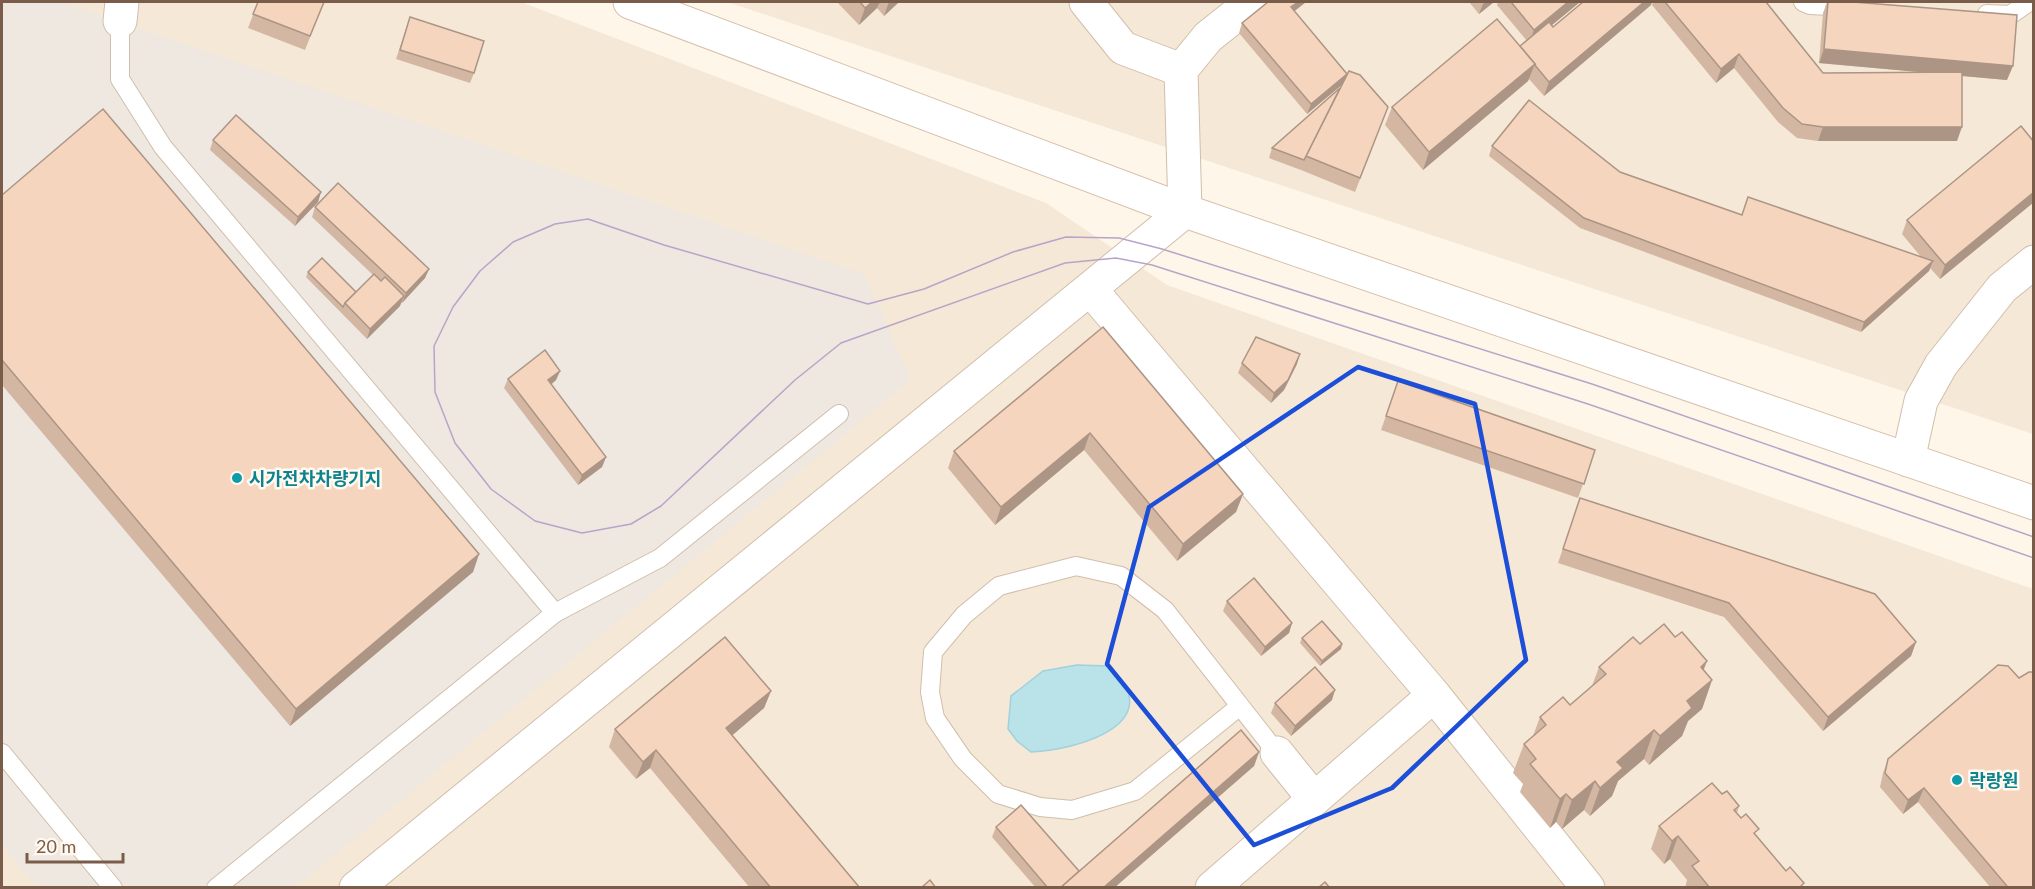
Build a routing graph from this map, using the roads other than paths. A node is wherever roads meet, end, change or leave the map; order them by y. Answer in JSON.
{"nodes":[{"id":1,"x":630,"y":2,"type":"edge"},
{"id":2,"x":1086,"y":2,"type":"edge"},
{"id":3,"x":1252,"y":2,"type":"edge"},
{"id":4,"x":1803,"y":2,"type":"edge"},
{"id":5,"x":2029,"y":2,"type":"edge"},
{"id":6,"x":1869,"y":8,"type":"edge"},
{"id":7,"x":121,"y":11,"type":"edge"},
{"id":8,"x":1975,"y":13,"type":"edge"},
{"id":9,"x":1181,"y":70,"type":"junction"},
{"id":10,"x":1185,"y":211,"type":"junction"},
{"id":11,"x":2034,"y":262,"type":"edge"},
{"id":12,"x":1091,"y":290,"type":"junction"},
{"id":13,"x":839,"y":414,"type":"dead end"},
{"id":14,"x":1908,"y":460,"type":"junction"},
{"id":15,"x":2034,"y":503,"type":"edge"},
{"id":16,"x":555,"y":613,"type":"junction"},
{"id":17,"x":1434,"y":695,"type":"junction"},
{"id":18,"x":1240,"y":706,"type":"junction"},
{"id":19,"x":2,"y":753,"type":"edge"},
{"id":20,"x":1277,"y":753,"type":"joint"},
{"id":21,"x":1314,"y":799,"type":"junction"},
{"id":22,"x":113,"y":888,"type":"edge"},
{"id":23,"x":216,"y":888,"type":"edge"},
{"id":24,"x":356,"y":888,"type":"edge"},
{"id":25,"x":1212,"y":888,"type":"edge"},
{"id":26,"x":1588,"y":888,"type":"edge"}],
"edges":[{"from":1,"to":10,"type":"street"},
{"from":2,"to":9,"type":"street"},
{"from":3,"to":9,"type":"street"},
{"from":4,"to":6,"type":"lane"},
{"from":5,"to":8,"type":"lane"},
{"from":7,"to":16,"type":"lane"},
{"from":9,"to":10,"type":"street"},
{"from":10,"to":12,"type":"street"},
{"from":10,"to":14,"type":"street"},
{"from":11,"to":14,"type":"street"},
{"from":12,"to":17,"type":"street"},
{"from":12,"to":24,"type":"street"},
{"from":13,"to":16,"type":"lane"},
{"from":14,"to":15,"type":"street"},
{"from":16,"to":23,"type":"lane"},
{"from":17,"to":21,"type":"street"},
{"from":17,"to":26,"type":"street"},
{"from":18,"to":18,"type":"lane"},
{"from":18,"to":20,"type":"lane"},
{"from":19,"to":22,"type":"lane"},
{"from":20,"to":21,"type":"street"},
{"from":21,"to":25,"type":"street"}]}
